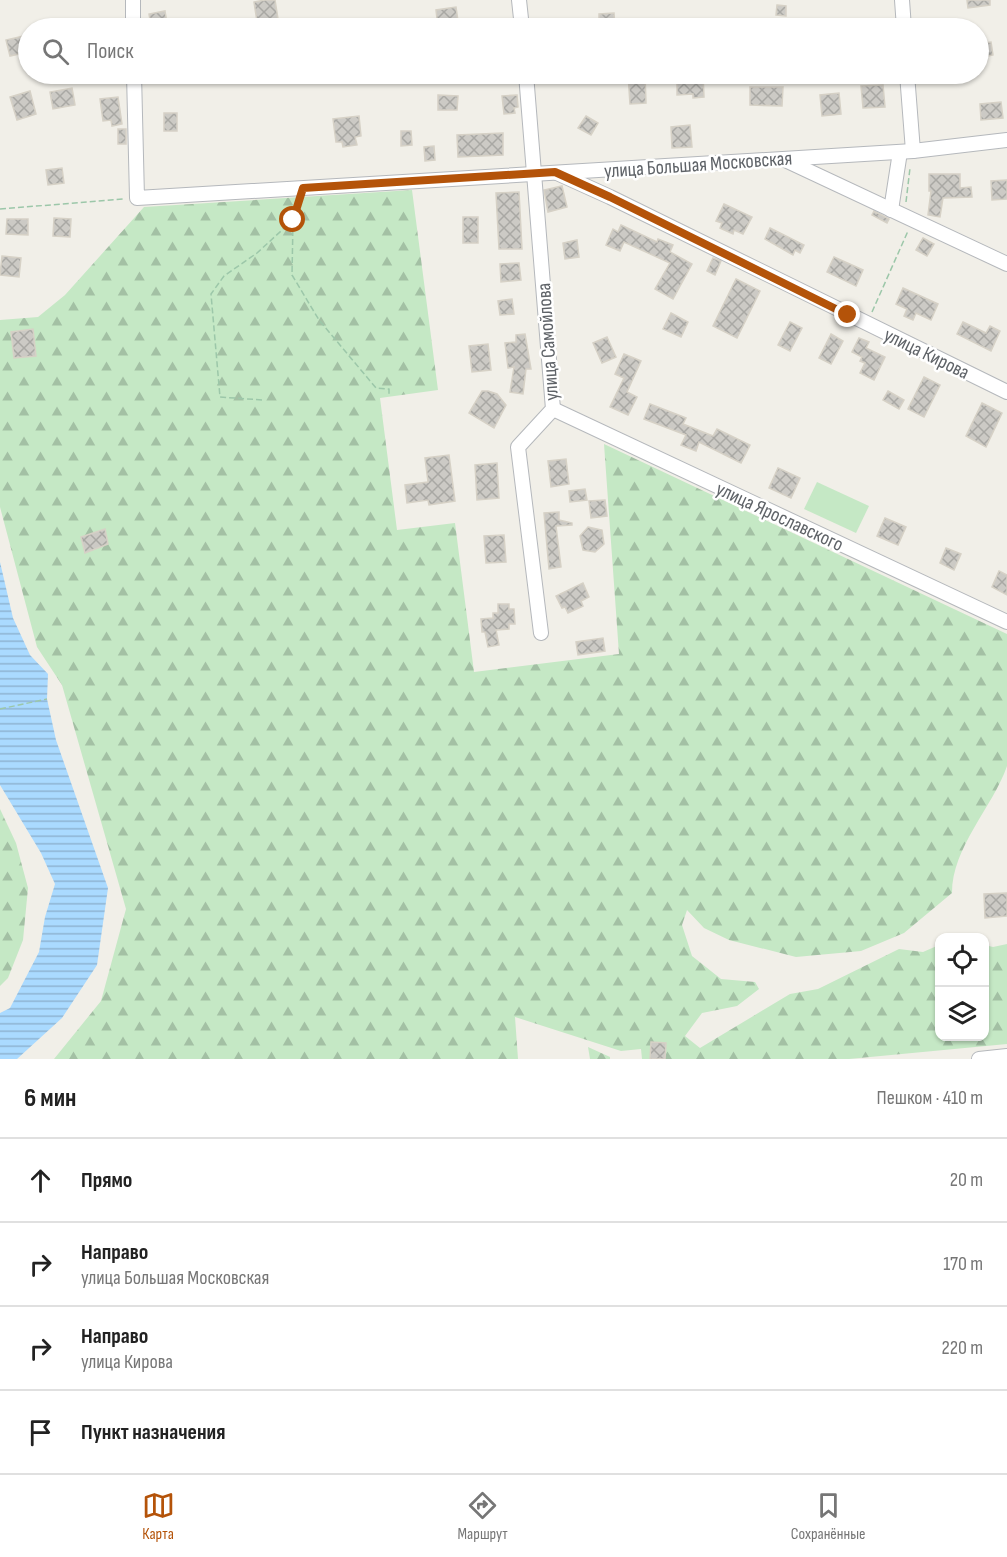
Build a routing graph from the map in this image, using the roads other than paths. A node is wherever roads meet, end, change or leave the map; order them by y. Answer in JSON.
{"nodes":[{"id":1,"x":132,"y":0,"type":"edge"},
{"id":2,"x":519,"y":0,"type":"edge"},
{"id":3,"x":902,"y":0,"type":"edge"},
{"id":4,"x":133,"y":18,"type":"edge"},
{"id":5,"x":521,"y":18,"type":"edge"},
{"id":6,"x":903,"y":18,"type":"edge"},
{"id":7,"x":134,"y":84,"type":"edge"},
{"id":8,"x":527,"y":84,"type":"edge"},
{"id":9,"x":907,"y":84,"type":"edge"},
{"id":10,"x":1007,"y":140,"type":"edge"},
{"id":11,"x":906,"y":152,"type":"junction"},
{"id":12,"x":781,"y":158,"type":"junction"},
{"id":13,"x":614,"y":169,"type":"junction"},
{"id":14,"x":555,"y":172,"type":"junction"},
{"id":15,"x":534,"y":173,"type":"junction"},
{"id":16,"x":610,"y":197,"type":"junction"},
{"id":17,"x":891,"y":210,"type":"junction"},
{"id":18,"x":1007,"y":264,"type":"edge"},
{"id":19,"x":1007,"y":392,"type":"edge"},
{"id":20,"x":553,"y":409,"type":"junction"},
{"id":21,"x":1007,"y":622,"type":"edge"},
{"id":22,"x":541,"y":633,"type":"dead end"},
{"id":23,"x":1007,"y":1056,"type":"edge"},
{"id":24,"x":979,"y":1059,"type":"edge"}],
"edges":[{"from":1,"to":4,"type":"street"},
{"from":2,"to":5,"type":"street"},
{"from":3,"to":6,"type":"street"},
{"from":7,"to":15,"type":"street","name":"улица Большая Московская"},
{"from":8,"to":15,"type":"street","name":"улица Самойлова"},
{"from":9,"to":11,"type":"street"},
{"from":10,"to":11,"type":"street","name":"улица Большая Московская"},
{"from":11,"to":12,"type":"street","name":"улица Большая Московская"},
{"from":11,"to":17,"type":"street"},
{"from":12,"to":13,"type":"street","name":"улица Большая Московская"},
{"from":12,"to":17,"type":"street"},
{"from":13,"to":14,"type":"street","name":"улица Большая Московская"},
{"from":13,"to":16,"type":"street"},
{"from":14,"to":15,"type":"street","name":"улица Большая Московская"},
{"from":14,"to":16,"type":"street","name":"улица Кирова"},
{"from":15,"to":20,"type":"street","name":"улица Самойлова"},
{"from":16,"to":19,"type":"street","name":"улица Кирова"},
{"from":17,"to":18,"type":"street"},
{"from":20,"to":21,"type":"street","name":"улица Ярославского"},
{"from":20,"to":22,"type":"street","name":"улица Самойлова"},
{"from":23,"to":24,"type":"street"}]}
